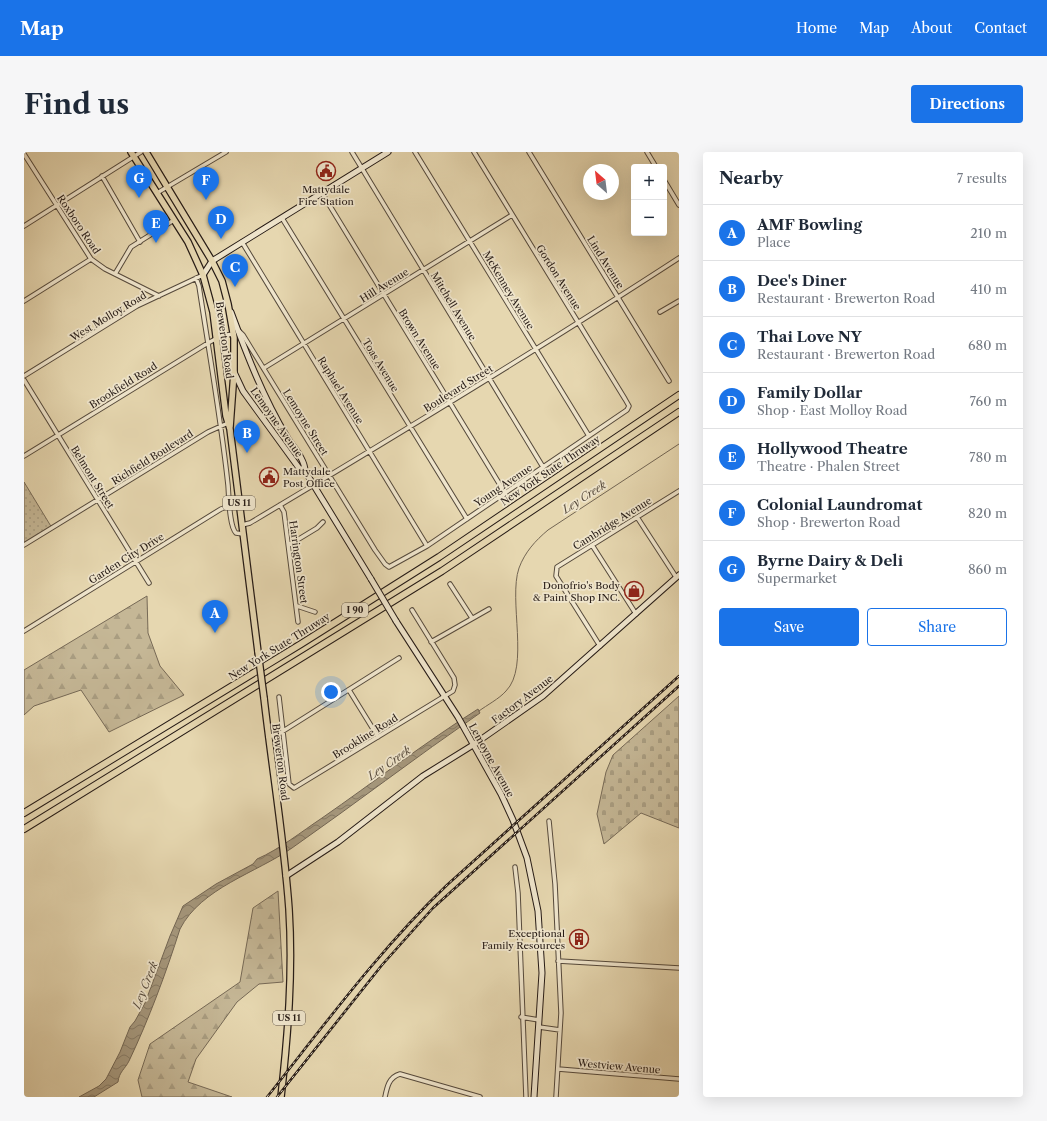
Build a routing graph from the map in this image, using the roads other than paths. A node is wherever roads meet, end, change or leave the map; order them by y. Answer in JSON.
{"nodes":[{"id":1,"x":141,"y":152,"type":"edge"},
{"id":2,"x":146,"y":152,"type":"edge"},
{"id":3,"x":226,"y":152,"type":"edge"},
{"id":4,"x":352,"y":152,"type":"edge"},
{"id":5,"x":388,"y":152,"type":"edge"},
{"id":6,"x":415,"y":152,"type":"edge"},
{"id":7,"x":474,"y":152,"type":"edge"},
{"id":8,"x":529,"y":152,"type":"edge"},
{"id":9,"x":647,"y":152,"type":"edge"},
{"id":10,"x":24,"y":153,"type":"edge"},
{"id":11,"x":132,"y":154,"type":"edge"},
{"id":12,"x":654,"y":164,"type":"edge"},
{"id":13,"x":362,"y":168,"type":"junction"},
{"id":14,"x":102,"y":176,"type":"junction"},
{"id":15,"x":667,"y":185,"type":"edge"},
{"id":16,"x":167,"y":187,"type":"junction"},
{"id":17,"x":157,"y":193,"type":"junction"},
{"id":18,"x":322,"y":193,"type":"junction"},
{"id":19,"x":679,"y":205,"type":"edge"},
{"id":20,"x":56,"y":206,"type":"junction"},
{"id":21,"x":512,"y":215,"type":"junction"},
{"id":22,"x":282,"y":218,"type":"junction"},
{"id":23,"x":174,"y":220,"type":"junction"},
{"id":24,"x":24,"y":226,"type":"edge"},
{"id":25,"x":140,"y":242,"type":"junction"},
{"id":26,"x":242,"y":242,"type":"junction"},
{"id":27,"x":470,"y":242,"type":"junction"},
{"id":28,"x":679,"y":258,"type":"edge"},
{"id":29,"x":91,"y":259,"type":"junction"},
{"id":30,"x":212,"y":261,"type":"junction"},
{"id":31,"x":423,"y":270,"type":"junction"},
{"id":32,"x":115,"y":274,"type":"junction"},
{"id":33,"x":203,"y":275,"type":"junction"},
{"id":34,"x":196,"y":278,"type":"junction"},
{"id":35,"x":383,"y":294,"type":"junction"},
{"id":36,"x":159,"y":296,"type":"junction"},
{"id":37,"x":618,"y":298,"type":"junction"},
{"id":38,"x":24,"y":301,"type":"edge"},
{"id":39,"x":679,"y":301,"type":"edge"},
{"id":40,"x":660,"y":312,"type":"dead end"},
{"id":41,"x":343,"y":319,"type":"junction"},
{"id":42,"x":578,"y":323,"type":"junction"},
{"id":43,"x":236,"y":332,"type":"junction"},
{"id":44,"x":219,"y":337,"type":"junction"},
{"id":45,"x":208,"y":343,"type":"junction"},
{"id":46,"x":303,"y":344,"type":"junction"},
{"id":47,"x":535,"y":350,"type":"junction"},
{"id":48,"x":264,"y":368,"type":"junction"},
{"id":49,"x":234,"y":372,"type":"junction"},
{"id":50,"x":24,"y":376,"type":"edge"},
{"id":51,"x":489,"y":378,"type":"junction"},
{"id":52,"x":24,"y":380,"type":"edge"},
{"id":53,"x":669,"y":382,"type":"dead end"},
{"id":54,"x":679,"y":395,"type":"edge"},
{"id":55,"x":450,"y":403,"type":"junction"},
{"id":56,"x":627,"y":410,"type":"joint"},
{"id":57,"x":679,"y":412,"type":"edge"},
{"id":58,"x":228,"y":423,"type":"junction"},
{"id":59,"x":220,"y":425,"type":"junction"},
{"id":60,"x":409,"y":427,"type":"junction"},
{"id":61,"x":230,"y":429,"type":"junction"},
{"id":62,"x":58,"y":435,"type":"junction"},
{"id":63,"x":589,"y":436,"type":"junction"},
{"id":64,"x":370,"y":452,"type":"junction"},
{"id":65,"x":24,"y":456,"type":"edge"},
{"id":66,"x":543,"y":468,"type":"junction"},
{"id":67,"x":305,"y":471,"type":"junction"},
{"id":68,"x":330,"y":476,"type":"junction"},
{"id":69,"x":314,"y":485,"type":"junction"},
{"id":70,"x":679,"y":491,"type":"edge"},
{"id":71,"x":505,"y":493,"type":"junction"},
{"id":72,"x":98,"y":500,"type":"junction"},
{"id":73,"x":280,"y":505,"type":"junction"},
{"id":74,"x":230,"y":506,"type":"junction"},
{"id":75,"x":239,"y":506,"type":"junction"},
{"id":76,"x":637,"y":517,"type":"junction"},
{"id":77,"x":467,"y":519,"type":"junction"},
{"id":78,"x":323,"y":522,"type":"dead end"},
{"id":79,"x":242,"y":526,"type":"junction"},
{"id":80,"x":243,"y":534,"type":"junction"},
{"id":81,"x":24,"y":545,"type":"edge"},
{"id":82,"x":289,"y":545,"type":"junction"},
{"id":83,"x":592,"y":545,"type":"junction"},
{"id":84,"x":427,"y":546,"type":"junction"},
{"id":85,"x":135,"y":562,"type":"junction"},
{"id":86,"x":385,"y":564,"type":"joint"},
{"id":87,"x":678,"y":576,"type":"edge"},
{"id":88,"x":149,"y":583,"type":"dead end"},
{"id":89,"x":450,"y":584,"type":"dead end"},
{"id":90,"x":297,"y":606,"type":"junction"},
{"id":91,"x":489,"y":609,"type":"dead end"},
{"id":92,"x":412,"y":610,"type":"dead end"},
{"id":93,"x":314,"y":612,"type":"dead end"},
{"id":94,"x":636,"y":614,"type":"junction"},
{"id":95,"x":472,"y":618,"type":"junction"},
{"id":96,"x":298,"y":622,"type":"dead end"},
{"id":97,"x":24,"y":631,"type":"edge"},
{"id":98,"x":431,"y":642,"type":"junction"},
{"id":99,"x":600,"y":646,"type":"junction"},
{"id":100,"x":399,"y":658,"type":"dead end"},
{"id":101,"x":349,"y":690,"type":"junction"},
{"id":102,"x":279,"y":696,"type":"dead end"},
{"id":103,"x":445,"y":696,"type":"junction"},
{"id":104,"x":283,"y":731,"type":"junction"},
{"id":105,"x":268,"y":737,"type":"junction"},
{"id":106,"x":378,"y":737,"type":"junction"},
{"id":107,"x":473,"y":745,"type":"junction"},
{"id":108,"x":24,"y":813,"type":"edge"},
{"id":109,"x":549,"y":822,"type":"dead end"},
{"id":110,"x":24,"y":829,"type":"edge"},
{"id":111,"x":515,"y":867,"type":"dead end"},
{"id":112,"x":286,"y":876,"type":"junction"},
{"id":113,"x":558,"y":961,"type":"junction"},
{"id":114,"x":679,"y":968,"type":"edge"},
{"id":115,"x":521,"y":1017,"type":"junction"},
{"id":116,"x":539,"y":1020,"type":"junction"},
{"id":117,"x":539,"y":1026,"type":"junction"},
{"id":118,"x":560,"y":1030,"type":"junction"},
{"id":119,"x":558,"y":1069,"type":"junction"},
{"id":120,"x":679,"y":1079,"type":"edge"},
{"id":121,"x":282,"y":1097,"type":"edge"},
{"id":122,"x":385,"y":1097,"type":"edge"},
{"id":123,"x":480,"y":1097,"type":"edge"},
{"id":124,"x":526,"y":1097,"type":"edge"},
{"id":125,"x":534,"y":1097,"type":"edge"},
{"id":126,"x":556,"y":1097,"type":"edge"}],
"edges":[{"from":1,"to":11,"type":"street"},
{"from":2,"to":16,"type":"main road","name":"Brewerton Road","number":"US 11"},
{"from":3,"to":16,"type":"street"},
{"from":4,"to":13,"type":"street","name":"Mitchell Avenue"},
{"from":5,"to":13,"type":"street"},
{"from":6,"to":27,"type":"street","name":"McKenney Avenue"},
{"from":7,"to":21,"type":"street","name":"Gordon Avenue"},
{"from":8,"to":37,"type":"street","name":"Lind Avenue"},
{"from":9,"to":12,"type":"street"},
{"from":10,"to":20,"type":"street","name":"Roxboro Road"},
{"from":11,"to":14,"type":"street"},
{"from":11,"to":17,"type":"main road","name":"Brewerton Road","number":"US 11"},
{"from":13,"to":18,"type":"street"},
{"from":13,"to":31,"type":"street","name":"Mitchell Avenue"},
{"from":14,"to":20,"type":"street"},
{"from":14,"to":25,"type":"street"},
{"from":15,"to":19,"type":"street"},
{"from":16,"to":17,"type":"street"},
{"from":16,"to":30,"type":"main road","name":"Brewerton Road","number":"US 11"},
{"from":17,"to":23,"type":"main road","name":"Brewerton Road","number":"US 11"},
{"from":18,"to":22,"type":"street"},
{"from":18,"to":35,"type":"street","name":"Brown Avenue"},
{"from":20,"to":24,"type":"street"},
{"from":20,"to":29,"type":"street","name":"Roxboro Road"},
{"from":21,"to":27,"type":"street","name":"Hill Avenue"},
{"from":21,"to":42,"type":"street","name":"Gordon Avenue"},
{"from":22,"to":26,"type":"street"},
{"from":22,"to":41,"type":"street","name":"Toas Avenue"},
{"from":23,"to":25,"type":"street"},
{"from":23,"to":33,"type":"main road","name":"Brewerton Road","number":"US 11"},
{"from":25,"to":32,"type":"street"},
{"from":26,"to":30,"type":"street"},
{"from":26,"to":46,"type":"street","name":"Raphael Avenue"},
{"from":27,"to":31,"type":"street","name":"Hill Avenue"},
{"from":27,"to":47,"type":"street","name":"McKenney Avenue"},
{"from":28,"to":37,"type":"street","name":"Boulevard Street"},
{"from":29,"to":32,"type":"street","name":"Roxboro Road"},
{"from":29,"to":38,"type":"street"},
{"from":30,"to":33,"type":"street"},
{"from":30,"to":43,"type":"main road","name":"Brewerton Road","number":"US 11"},
{"from":31,"to":35,"type":"street","name":"Hill Avenue"},
{"from":31,"to":51,"type":"street","name":"Mitchell Avenue"},
{"from":32,"to":36,"type":"street","name":"Roxboro Road"},
{"from":33,"to":34,"type":"street","name":"West Molloy Road"},
{"from":33,"to":44,"type":"main road","name":"Brewerton Road","number":"US 11"},
{"from":34,"to":36,"type":"street","name":"West Molloy Road"},
{"from":34,"to":45,"type":"street"},
{"from":35,"to":41,"type":"street","name":"Hill Avenue"},
{"from":35,"to":55,"type":"street","name":"Brown Avenue"},
{"from":36,"to":50,"type":"street","name":"West Molloy Road"},
{"from":37,"to":42,"type":"street","name":"Boulevard Street"},
{"from":37,"to":53,"type":"street","name":"Lind Avenue"},
{"from":39,"to":40,"type":"street"},
{"from":41,"to":46,"type":"street","name":"Hill Avenue"},
{"from":41,"to":60,"type":"street","name":"Toas Avenue"},
{"from":42,"to":47,"type":"street","name":"Boulevard Street"},
{"from":42,"to":56,"type":"street","name":"Gordon Avenue"},
{"from":43,"to":44,"type":"street","name":"Brookfield Road"},
{"from":43,"to":48,"type":"street","name":"Lemoyne Street"},
{"from":43,"to":49,"type":"main road","name":"Brewerton Road","number":"US 11"},
{"from":43,"to":67,"type":"street","name":"Lemoyne Avenue"},
{"from":44,"to":45,"type":"street","name":"Brookfield Road"},
{"from":44,"to":49,"type":"street","name":"Lemoyne Avenue"},
{"from":44,"to":58,"type":"main road","name":"Brewerton Road","number":"US 11"},
{"from":45,"to":59,"type":"street"},
{"from":45,"to":62,"type":"street","name":"Brookfield Road"},
{"from":46,"to":48,"type":"street","name":"Hill Avenue"},
{"from":46,"to":64,"type":"street","name":"Raphael Avenue"},
{"from":47,"to":51,"type":"street","name":"Boulevard Street"},
{"from":47,"to":63,"type":"street","name":"McKenney Avenue"},
{"from":48,"to":68,"type":"street","name":"Lemoyne Street"},
{"from":49,"to":61,"type":"main road","name":"Brewerton Road","number":"US 11"},
{"from":49,"to":67,"type":"street","name":"Lemoyne Avenue"},
{"from":51,"to":55,"type":"street","name":"Boulevard Street"},
{"from":51,"to":66,"type":"street","name":"Mitchell Avenue"},
{"from":52,"to":62,"type":"street","name":"Belmont Street"},
{"from":54,"to":108,"type":"highway","name":"New York State Thruway","number":"I 90"},
{"from":55,"to":60,"type":"street","name":"Boulevard Street"},
{"from":55,"to":71,"type":"street","name":"Brown Avenue"},
{"from":56,"to":63,"type":"street","name":"Young Avenue"},
{"from":57,"to":110,"type":"highway","number":"I 90"},
{"from":58,"to":59,"type":"street","name":"Richfield Boulevard"},
{"from":58,"to":61,"type":"main road","name":"Brewerton Road","number":"US 11"},
{"from":59,"to":72,"type":"street","name":"Richfield Boulevard"},
{"from":59,"to":74,"type":"street"},
{"from":60,"to":64,"type":"street","name":"Boulevard Street"},
{"from":60,"to":77,"type":"street","name":"Toas Avenue"},
{"from":61,"to":75,"type":"main road","name":"Brewerton Road","number":"US 11"},
{"from":62,"to":65,"type":"street","name":"Brookfield Road"},
{"from":62,"to":72,"type":"street","name":"Belmont Street"},
{"from":63,"to":66,"type":"street","name":"Young Avenue"},
{"from":64,"to":68,"type":"street","name":"Boulevard Street"},
{"from":64,"to":84,"type":"street","name":"Raphael Avenue"},
{"from":66,"to":71,"type":"street","name":"Young Avenue"},
{"from":67,"to":69,"type":"street","name":"Lemoyne Avenue"},
{"from":68,"to":69,"type":"street","name":"Boulevard Street"},
{"from":68,"to":86,"type":"street","name":"Lemoyne Street"},
{"from":69,"to":73,"type":"street","name":"Boulevard Street"},
{"from":69,"to":103,"type":"street","name":"Lemoyne Avenue","bridge":true},
{"from":70,"to":76,"type":"street","name":"Cambridge Avenue"},
{"from":71,"to":77,"type":"street","name":"Young Avenue"},
{"from":72,"to":81,"type":"street","name":"Richfield Boulevard"},
{"from":72,"to":85,"type":"street","name":"Belmont Street"},
{"from":73,"to":79,"type":"street","name":"Boulevard Street"},
{"from":73,"to":82,"type":"street","name":"Harrington Street"},
{"from":74,"to":75,"type":"street","name":"Garden City Drive"},
{"from":74,"to":80,"type":"street"},
{"from":74,"to":85,"type":"street","name":"Garden City Drive"},
{"from":75,"to":79,"type":"main road","name":"Brewerton Road","number":"US 11"},
{"from":76,"to":83,"type":"street","name":"Cambridge Avenue"},
{"from":76,"to":87,"type":"street"},
{"from":77,"to":84,"type":"street","name":"Young Avenue"},
{"from":78,"to":82,"type":"street"},
{"from":79,"to":80,"type":"main road","name":"Brewerton Road","number":"US 11"},
{"from":80,"to":105,"type":"main road","name":"Brewerton Road","number":"US 11","bridge":true},
{"from":82,"to":90,"type":"street","name":"Harrington Street"},
{"from":83,"to":94,"type":"street"},
{"from":83,"to":99,"type":"street","name":"Cambridge Avenue"},
{"from":84,"to":86,"type":"street","name":"Young Avenue"},
{"from":85,"to":88,"type":"street","name":"Belmont Street"},
{"from":85,"to":97,"type":"street","name":"Garden City Drive"},
{"from":87,"to":94,"type":"street","name":"Factory Avenue"},
{"from":89,"to":95,"type":"street"},
{"from":90,"to":93,"type":"street"},
{"from":90,"to":96,"type":"street","name":"Harrington Street"},
{"from":91,"to":95,"type":"street"},
{"from":92,"to":98,"type":"street"},
{"from":94,"to":99,"type":"street","name":"Factory Avenue"},
{"from":95,"to":98,"type":"street"},
{"from":98,"to":103,"type":"street"},
{"from":99,"to":107,"type":"street","name":"Factory Avenue"},
{"from":100,"to":101,"type":"street"},
{"from":101,"to":104,"type":"street"},
{"from":101,"to":106,"type":"street"},
{"from":102,"to":104,"type":"street"},
{"from":103,"to":106,"type":"street","name":"Brookline Road"},
{"from":103,"to":107,"type":"street","name":"Lemoyne Avenue"},
{"from":104,"to":105,"type":"street"},
{"from":104,"to":106,"type":"street","name":"Brookline Road"},
{"from":105,"to":112,"type":"main road","name":"Brewerton Road","number":"US 11"},
{"from":107,"to":112,"type":"street","name":"Factory Avenue"},
{"from":107,"to":116,"type":"street","name":"Lemoyne Avenue"},
{"from":109,"to":113,"type":"street"},
{"from":111,"to":115,"type":"street"},
{"from":112,"to":121,"type":"main road","name":"Brewerton Road","number":"US 11"},
{"from":113,"to":114,"type":"street"},
{"from":113,"to":118,"type":"street"},
{"from":115,"to":116,"type":"street"},
{"from":115,"to":124,"type":"street"},
{"from":116,"to":117,"type":"street","name":"Lemoyne Avenue"},
{"from":117,"to":118,"type":"street"},
{"from":117,"to":125,"type":"street","name":"Lemoyne Avenue"},
{"from":118,"to":119,"type":"street"},
{"from":119,"to":120,"type":"street","name":"Westview Avenue"},
{"from":119,"to":126,"type":"street"},
{"from":122,"to":123,"type":"street"}]}
